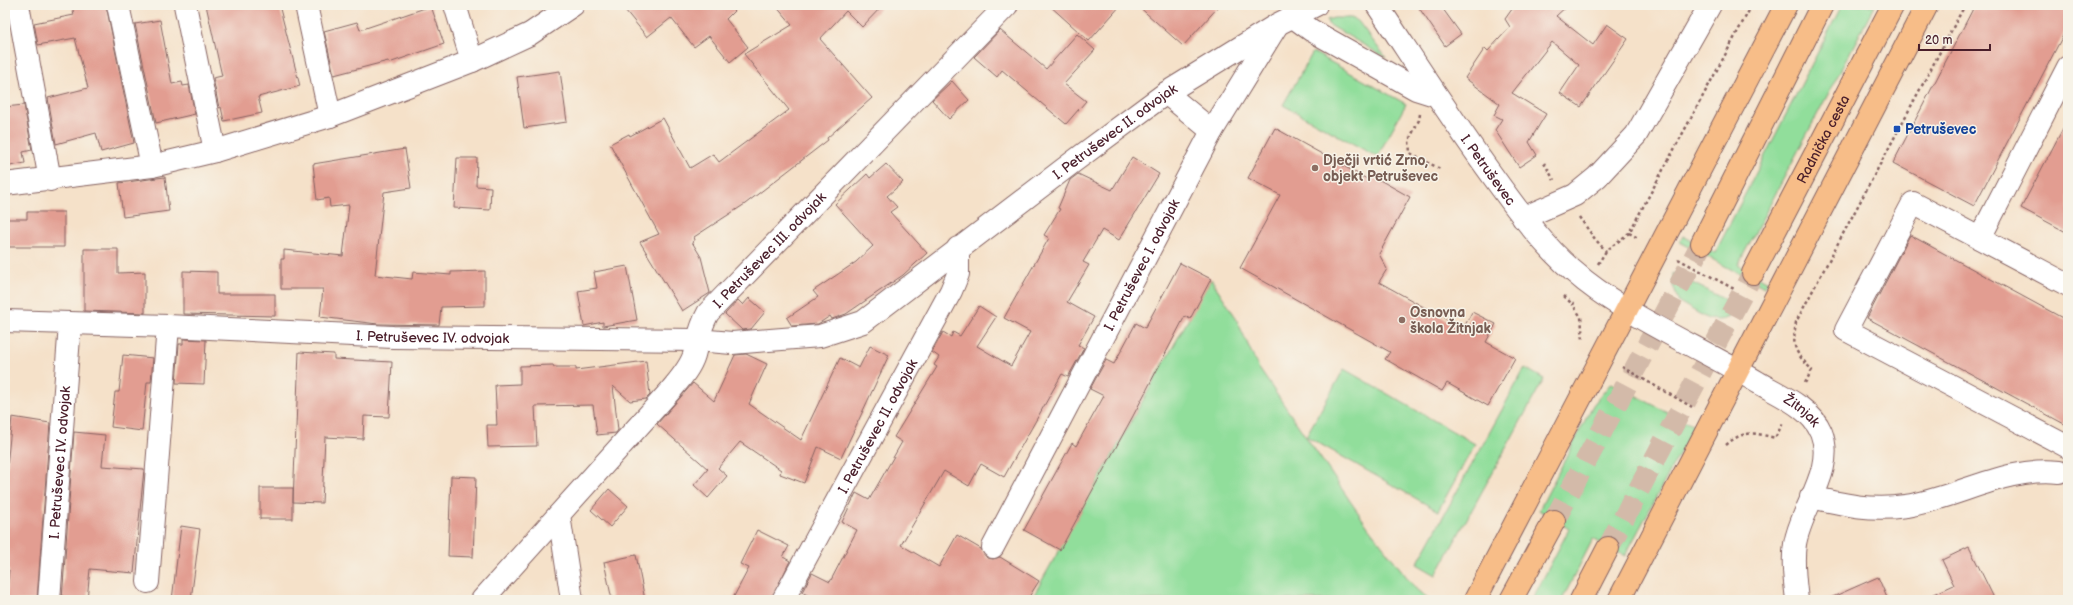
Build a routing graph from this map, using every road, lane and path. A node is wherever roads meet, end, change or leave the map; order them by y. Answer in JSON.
{"nodes":[{"id":1,"x":18,"y":5,"type":"edge"},
{"id":2,"x":118,"y":5,"type":"edge"},
{"id":3,"x":185,"y":5,"type":"edge"},
{"id":4,"x":306,"y":5,"type":"edge"},
{"id":5,"x":455,"y":5,"type":"edge"},
{"id":6,"x":572,"y":5,"type":"edge"},
{"id":7,"x":1007,"y":5,"type":"edge"},
{"id":8,"x":1316,"y":5,"type":"edge"},
{"id":9,"x":1377,"y":5,"type":"edge"},
{"id":10,"x":1710,"y":5,"type":"edge"},
{"id":11,"x":1752,"y":5,"type":"edge"},
{"id":12,"x":1786,"y":5,"type":"edge"},
{"id":13,"x":1822,"y":5,"type":"edge"},
{"id":14,"x":1893,"y":5,"type":"edge"},
{"id":15,"x":1927,"y":5,"type":"edge"},
{"id":16,"x":1965,"y":5,"type":"edge"},
{"id":17,"x":1285,"y":20,"type":"junction"},
{"id":18,"x":472,"y":61,"type":"junction"},
{"id":19,"x":2068,"y":67,"type":"edge"},
{"id":20,"x":1166,"y":93,"type":"junction"},
{"id":21,"x":1428,"y":102,"type":"junction"},
{"id":22,"x":330,"y":116,"type":"junction"},
{"id":23,"x":1212,"y":131,"type":"junction"},
{"id":24,"x":215,"y":151,"type":"junction"},
{"id":25,"x":152,"y":166,"type":"junction"},
{"id":26,"x":1442,"y":170,"type":"dead end"},
{"id":27,"x":50,"y":180,"type":"junction"},
{"id":28,"x":5,"y":184,"type":"edge"},
{"id":29,"x":1523,"y":218,"type":"junction"},
{"id":30,"x":1629,"y":233,"type":"junction"},
{"id":31,"x":1637,"y":237,"type":"dead end"},
{"id":32,"x":1980,"y":238,"type":"junction"},
{"id":33,"x":1702,"y":243,"type":"tunnel mouth"},
{"id":34,"x":958,"y":248,"type":"junction"},
{"id":35,"x":1605,"y":254,"type":"dead end"},
{"id":36,"x":1674,"y":257,"type":"dead end"},
{"id":37,"x":1753,"y":273,"type":"tunnel mouth"},
{"id":38,"x":2068,"y":285,"type":"edge"},
{"id":39,"x":1741,"y":293,"type":"dead end"},
{"id":40,"x":1574,"y":302,"type":"dead end"},
{"id":41,"x":1627,"y":310,"type":"junction"},
{"id":42,"x":5,"y":321,"type":"edge"},
{"id":43,"x":70,"y":324,"type":"junction"},
{"id":44,"x":168,"y":326,"type":"junction"},
{"id":45,"x":697,"y":340,"type":"junction"},
{"id":46,"x":1583,"y":346,"type":"dead end"},
{"id":47,"x":1627,"y":370,"type":"dead end"},
{"id":48,"x":1738,"y":370,"type":"junction"},
{"id":49,"x":1809,"y":376,"type":"dead end"},
{"id":50,"x":1695,"y":409,"type":"dead end"},
{"id":51,"x":1778,"y":432,"type":"dead end"},
{"id":52,"x":1731,"y":433,"type":"dead end"},
{"id":53,"x":2068,"y":447,"type":"edge"},
{"id":54,"x":2059,"y":472,"type":"dead end"},
{"id":55,"x":1810,"y":497,"type":"junction"},
{"id":56,"x":559,"y":515,"type":"junction"},
{"id":57,"x":1554,"y":521,"type":"tunnel mouth"},
{"id":58,"x":992,"y":547,"type":"dead end"},
{"id":59,"x":1608,"y":548,"type":"tunnel mouth"},
{"id":60,"x":148,"y":582,"type":"dead end"},
{"id":61,"x":49,"y":600,"type":"edge"},
{"id":62,"x":482,"y":600,"type":"edge"},
{"id":63,"x":572,"y":600,"type":"edge"},
{"id":64,"x":783,"y":600,"type":"edge"},
{"id":65,"x":1474,"y":600,"type":"edge"},
{"id":66,"x":1511,"y":600,"type":"edge"},
{"id":67,"x":1581,"y":600,"type":"edge"},
{"id":68,"x":1619,"y":600,"type":"edge"},
{"id":69,"x":1797,"y":600,"type":"edge"}],
"edges":[{"from":1,"to":27,"type":"street"},
{"from":2,"to":25,"type":"street"},
{"from":3,"to":24,"type":"street"},
{"from":4,"to":22,"type":"street"},
{"from":5,"to":18,"type":"street"},
{"from":6,"to":18,"type":"street"},
{"from":7,"to":45,"type":"street","name":"I. Petruševec III. odvojak"},
{"from":8,"to":17,"type":"street"},
{"from":9,"to":21,"type":"street","name":"I. Petruševec"},
{"from":10,"to":29,"type":"street"},
{"from":11,"to":30,"type":"path"},
{"from":12,"to":41,"type":"main road"},
{"from":13,"to":33,"type":"main road"},
{"from":14,"to":37,"type":"main road","name":"Radnička cesta"},
{"from":15,"to":48,"type":"main road"},
{"from":16,"to":49,"type":"path"},
{"from":17,"to":20,"type":"street","name":"I. Petruševec II. odvojak"},
{"from":17,"to":21,"type":"street"},
{"from":17,"to":23,"type":"street","name":"I. Petruševec I. odvojak"},
{"from":18,"to":22,"type":"street"},
{"from":19,"to":32,"type":"street"},
{"from":20,"to":23,"type":"street"},
{"from":20,"to":34,"type":"street","name":"I. Petruševec II. odvojak"},
{"from":21,"to":26,"type":"path"},
{"from":21,"to":29,"type":"street","name":"I. Petruševec"},
{"from":22,"to":24,"type":"street"},
{"from":23,"to":58,"type":"street","name":"I. Petruševec I. odvojak"},
{"from":24,"to":25,"type":"street"},
{"from":25,"to":27,"type":"street"},
{"from":27,"to":28,"type":"street"},
{"from":29,"to":41,"type":"street","name":"I. Petruševec"},
{"from":30,"to":31,"type":"path"},
{"from":30,"to":35,"type":"path"},
{"from":32,"to":38,"type":"street"},
{"from":32,"to":53,"type":"street"},
{"from":34,"to":45,"type":"street","name":"I. Petruševec II. odvojak"},
{"from":34,"to":64,"type":"street","name":"I. Petruševec II. odvojak"},
{"from":36,"to":39,"type":"path"},
{"from":40,"to":46,"type":"path"},
{"from":41,"to":48,"type":"street","name":"Žitnjak"},
{"from":41,"to":65,"type":"main road"},
{"from":42,"to":43,"type":"street","name":"I. Petruševec IV. odvojak"},
{"from":43,"to":44,"type":"street","name":"I. Petruševec IV. odvojak"},
{"from":43,"to":61,"type":"street","name":"I. Petruševec IV. odvojak"},
{"from":44,"to":45,"type":"street","name":"I. Petruševec IV. odvojak"},
{"from":44,"to":60,"type":"street"},
{"from":45,"to":56,"type":"street","name":"I. Petruševec III. odvojak"},
{"from":47,"to":50,"type":"path"},
{"from":48,"to":55,"type":"street","name":"Žitnjak"},
{"from":48,"to":68,"type":"main road"},
{"from":51,"to":52,"type":"path"},
{"from":54,"to":55,"type":"street"},
{"from":55,"to":69,"type":"street","name":"Žitnjak"},
{"from":56,"to":62,"type":"street","name":"I. Petruševec III. odvojak"},
{"from":56,"to":63,"type":"street"},
{"from":57,"to":66,"type":"main road"},
{"from":59,"to":67,"type":"main road"}]}
